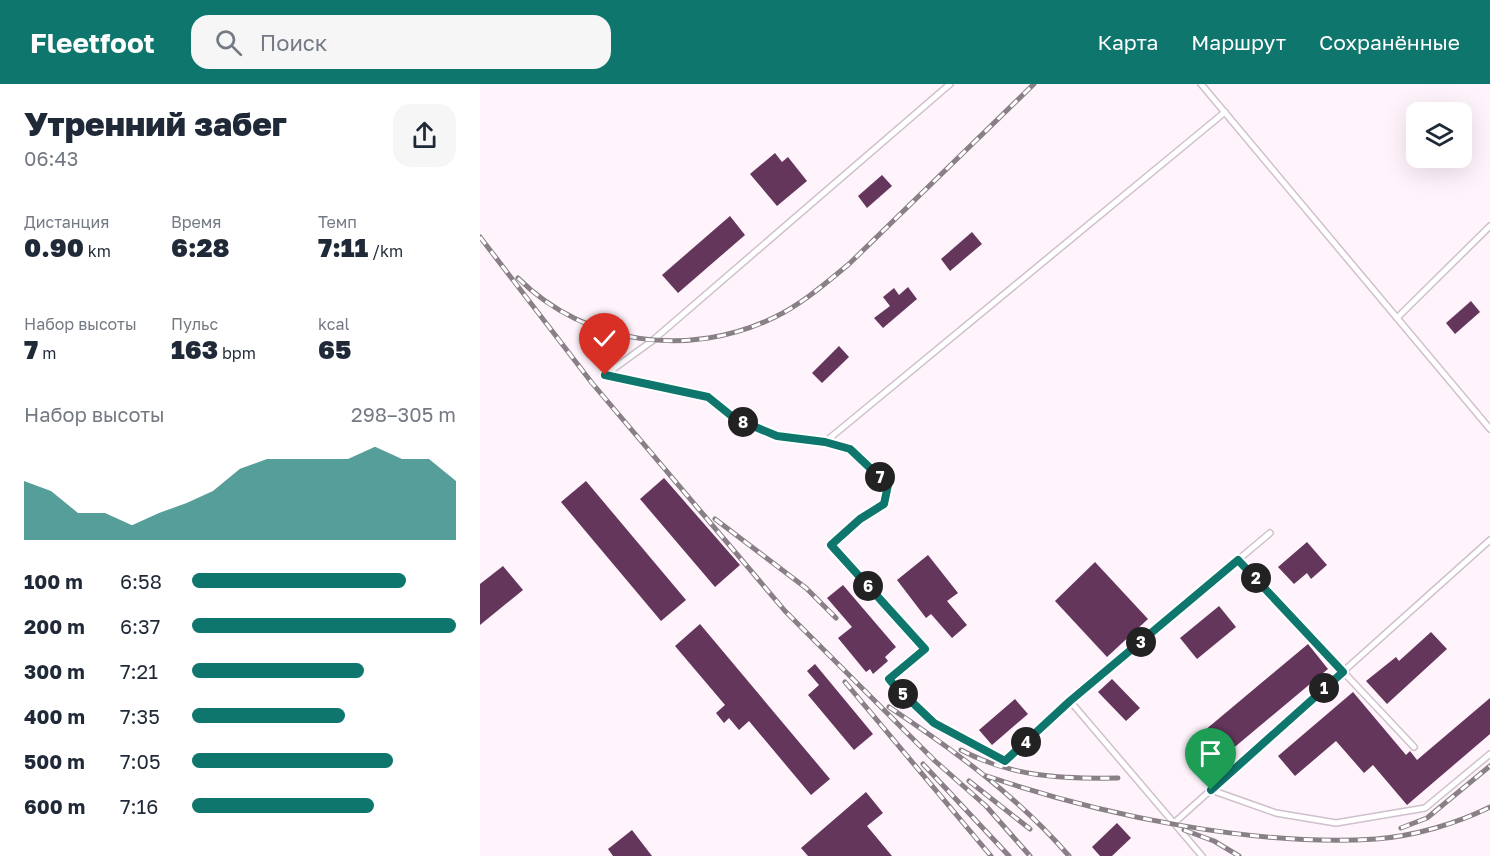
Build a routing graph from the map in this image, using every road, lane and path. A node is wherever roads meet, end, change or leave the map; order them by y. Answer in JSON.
{"nodes":[{"id":1,"x":950,"y":84,"type":"edge"},
{"id":2,"x":1202,"y":84,"type":"edge"},
{"id":3,"x":1225,"y":112,"type":"junction"},
{"id":4,"x":1490,"y":226,"type":"edge"},
{"id":5,"x":1397,"y":318,"type":"junction"},
{"id":6,"x":1490,"y":429,"type":"edge"},
{"id":7,"x":825,"y":442,"type":"junction"},
{"id":8,"x":1270,"y":533,"type":"dead end"},
{"id":9,"x":1490,"y":540,"type":"edge"},
{"id":10,"x":1238,"y":560,"type":"junction"},
{"id":11,"x":1343,"y":672,"type":"junction"},
{"id":12,"x":1070,"y":701,"type":"junction"},
{"id":13,"x":1414,"y":747,"type":"dead end"},
{"id":14,"x":1490,"y":754,"type":"edge"},
{"id":15,"x":1211,"y":790,"type":"junction"},
{"id":16,"x":1174,"y":823,"type":"junction"},
{"id":17,"x":1202,"y":856,"type":"edge"}],
"edges":[{"from":1,"to":7,"type":"lane"},
{"from":2,"to":3,"type":"lane"},
{"from":3,"to":5,"type":"lane"},
{"from":3,"to":7,"type":"lane"},
{"from":4,"to":5,"type":"lane"},
{"from":5,"to":6,"type":"lane"},
{"from":7,"to":12,"type":"lane"},
{"from":8,"to":10,"type":"lane"},
{"from":9,"to":11,"type":"lane"},
{"from":10,"to":11,"type":"lane"},
{"from":10,"to":12,"type":"lane"},
{"from":11,"to":13,"type":"lane"},
{"from":11,"to":15,"type":"lane"},
{"from":12,"to":16,"type":"lane"},
{"from":14,"to":15,"type":"lane"},
{"from":15,"to":16,"type":"lane"},
{"from":16,"to":17,"type":"lane"}]}
